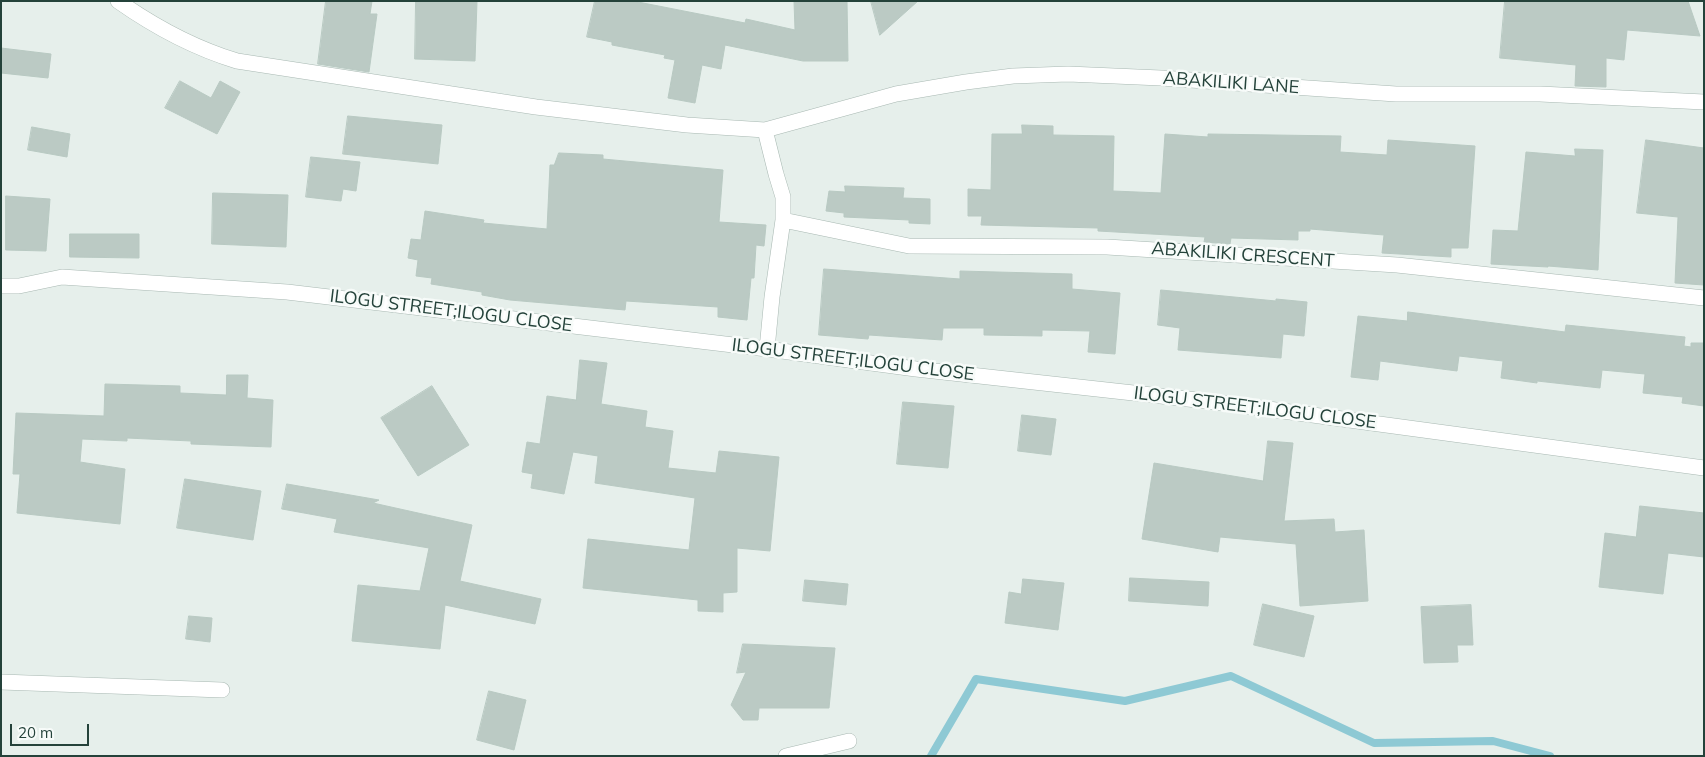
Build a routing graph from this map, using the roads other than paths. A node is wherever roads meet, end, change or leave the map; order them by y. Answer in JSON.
{"nodes":[{"id":1,"x":118,"y":1,"type":"edge"},
{"id":2,"x":1704,"y":102,"type":"edge"},
{"id":3,"x":765,"y":130,"type":"junction"},
{"id":4,"x":783,"y":220,"type":"junction"},
{"id":5,"x":1,"y":286,"type":"edge"},
{"id":6,"x":1704,"y":298,"type":"edge"},
{"id":7,"x":767,"y":349,"type":"junction"},
{"id":8,"x":1704,"y":468,"type":"edge"},
{"id":9,"x":1,"y":682,"type":"edge"},
{"id":10,"x":222,"y":690,"type":"dead end"},
{"id":11,"x":849,"y":741,"type":"dead end"},
{"id":12,"x":786,"y":756,"type":"edge"}],
"edges":[{"from":1,"to":3,"type":"street","name":"ABAKILIKI LANE"},
{"from":2,"to":3,"type":"street","name":"ABAKILIKI LANE"},
{"from":3,"to":4,"type":"street"},
{"from":4,"to":6,"type":"street","name":"ABAKILIKI CRESCENT"},
{"from":4,"to":7,"type":"street"},
{"from":5,"to":7,"type":"street","name":"ILOGU STREET;ILOGU CLOSE"},
{"from":7,"to":8,"type":"street","name":"ILOGU STREET;ILOGU CLOSE"},
{"from":9,"to":10,"type":"street"},
{"from":11,"to":12,"type":"street"}]}
